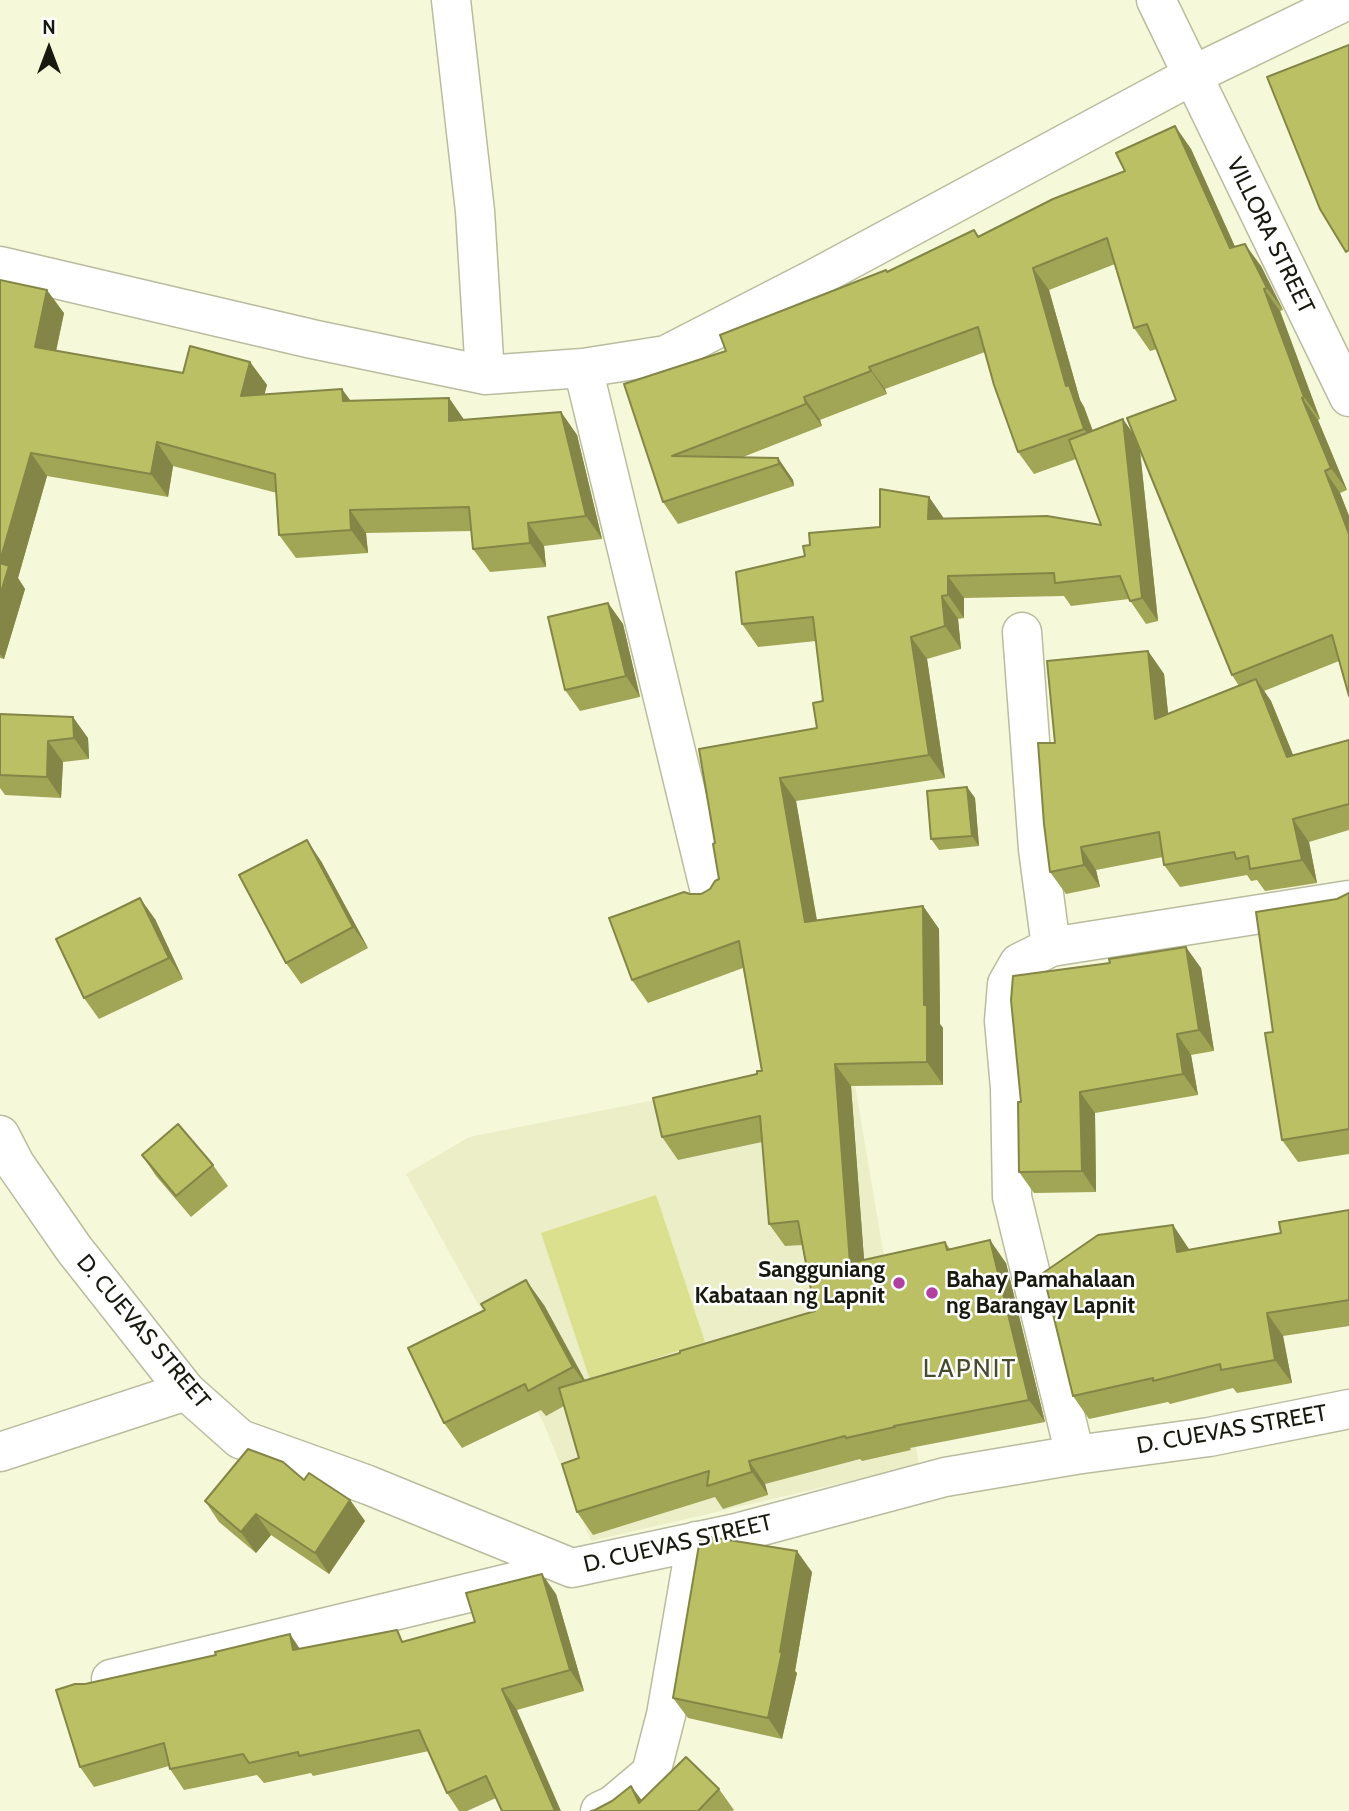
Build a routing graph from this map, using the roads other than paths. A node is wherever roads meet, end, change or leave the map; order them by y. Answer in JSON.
{"nodes":[{"id":1,"x":452,"y":0,"type":"edge"},
{"id":2,"x":1156,"y":0,"type":"edge"},
{"id":3,"x":1348,"y":0,"type":"edge"},
{"id":4,"x":1191,"y":76,"type":"junction"},
{"id":5,"x":0,"y":266,"type":"edge"},
{"id":6,"x":583,"y":368,"type":"junction"},
{"id":7,"x":485,"y":375,"type":"junction"},
{"id":8,"x":1349,"y":397,"type":"edge"},
{"id":9,"x":1022,"y":632,"type":"dead end"},
{"id":10,"x":711,"y":896,"type":"edge"},
{"id":11,"x":1349,"y":900,"type":"edge"},
{"id":12,"x":1051,"y":947,"type":"junction"},
{"id":13,"x":0,"y":1135,"type":"edge"},
{"id":14,"x":186,"y":1391,"type":"junction"},
{"id":15,"x":1349,"y":1409,"type":"edge"},
{"id":16,"x":0,"y":1452,"type":"edge"},
{"id":17,"x":1075,"y":1455,"type":"junction"},
{"id":18,"x":696,"y":1541,"type":"junction"},
{"id":19,"x":572,"y":1568,"type":"junction"},
{"id":20,"x":94,"y":1683,"type":"edge"},
{"id":21,"x":600,"y":1811,"type":"edge"}],
"edges":[{"from":1,"to":7,"type":"street"},
{"from":2,"to":4,"type":"street","name":"VILLORA STREET"},
{"from":3,"to":4,"type":"street"},
{"from":4,"to":6,"type":"street"},
{"from":4,"to":8,"type":"street","name":"VILLORA STREET"},
{"from":5,"to":7,"type":"street"},
{"from":6,"to":7,"type":"street"},
{"from":6,"to":10,"type":"street"},
{"from":9,"to":12,"type":"street"},
{"from":11,"to":12,"type":"street"},
{"from":12,"to":17,"type":"street"},
{"from":13,"to":14,"type":"street","name":"D. CUEVAS STREET"},
{"from":14,"to":16,"type":"street"},
{"from":14,"to":19,"type":"street","name":"D. CUEVAS STREET"},
{"from":15,"to":17,"type":"street","name":"D. CUEVAS STREET"},
{"from":17,"to":18,"type":"street","name":"D. CUEVAS STREET"},
{"from":18,"to":19,"type":"street","name":"D. CUEVAS STREET"},
{"from":18,"to":21,"type":"street"},
{"from":19,"to":20,"type":"street"}]}
